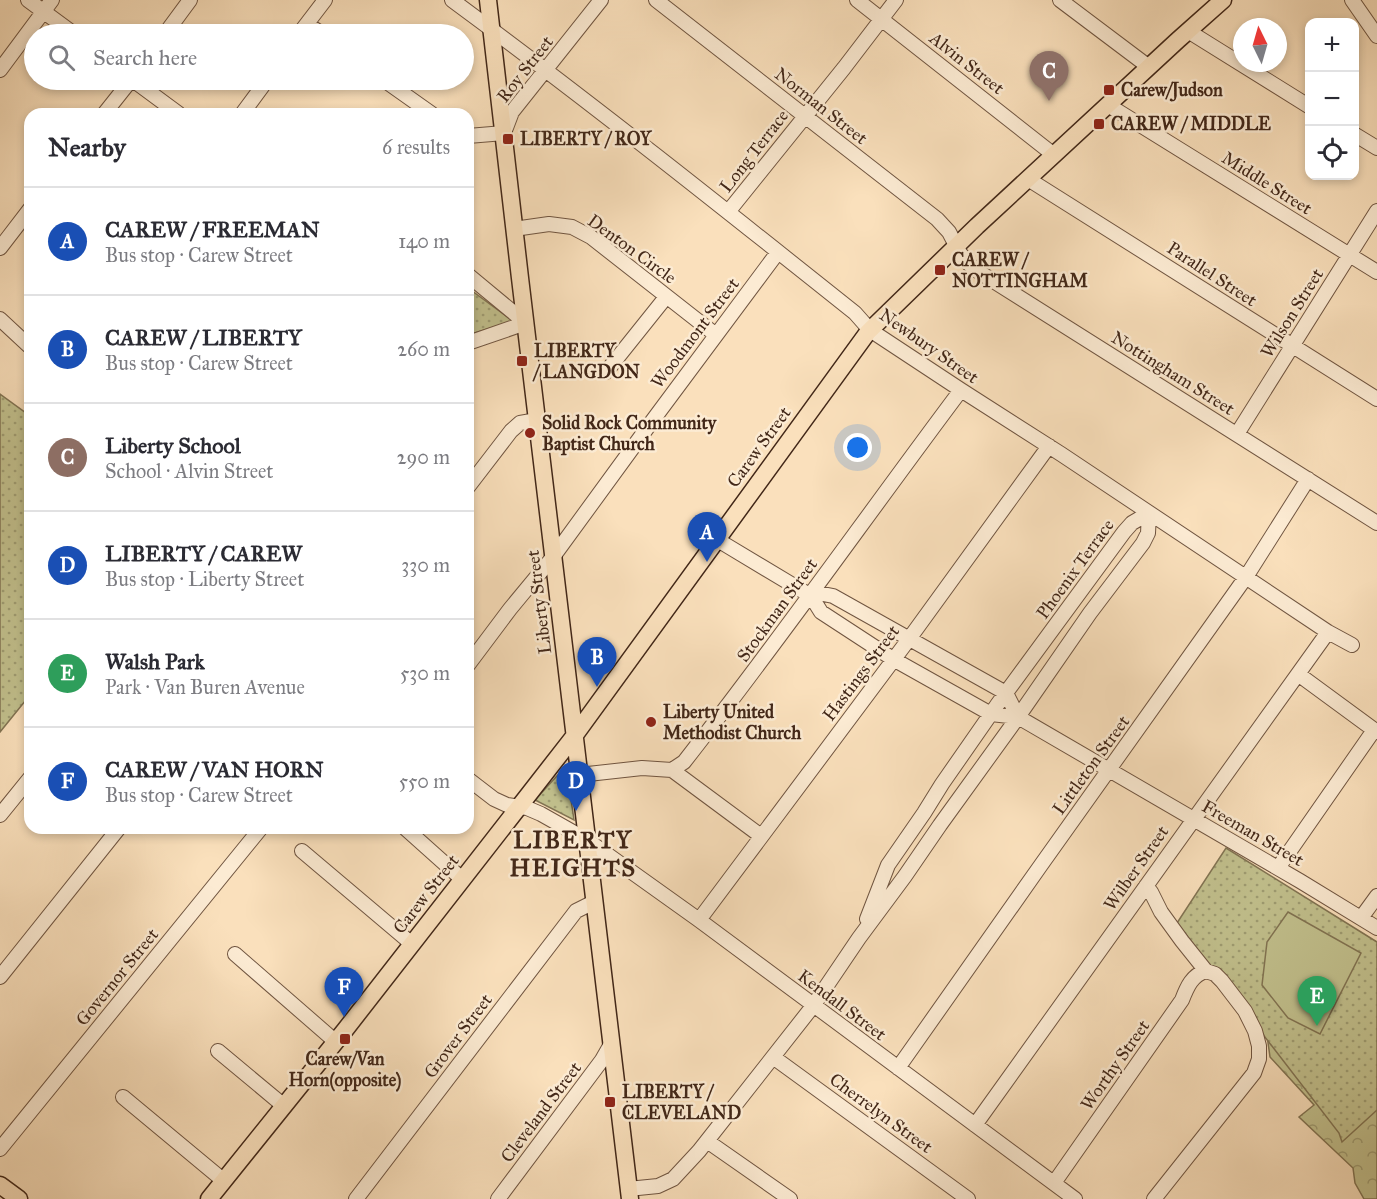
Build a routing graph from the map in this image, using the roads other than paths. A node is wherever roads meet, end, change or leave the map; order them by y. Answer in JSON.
{"nodes":[{"id":1,"x":28,"y":0,"type":"edge"},
{"id":2,"x":52,"y":0,"type":"edge"},
{"id":3,"x":190,"y":0,"type":"edge"},
{"id":4,"x":325,"y":0,"type":"edge"},
{"id":5,"x":452,"y":0,"type":"edge"},
{"id":6,"x":488,"y":0,"type":"edge"},
{"id":7,"x":601,"y":0,"type":"edge"},
{"id":8,"x":656,"y":0,"type":"edge"},
{"id":9,"x":857,"y":0,"type":"edge"},
{"id":10,"x":896,"y":0,"type":"edge"},
{"id":11,"x":1060,"y":0,"type":"edge"},
{"id":12,"x":1223,"y":0,"type":"edge"},
{"id":13,"x":1352,"y":0,"type":"edge"},
{"id":14,"x":44,"y":12,"type":"junction"},
{"id":15,"x":881,"y":19,"type":"junction"},
{"id":16,"x":35,"y":24,"type":"edge"},
{"id":17,"x":60,"y":24,"type":"edge"},
{"id":18,"x":172,"y":24,"type":"edge"},
{"id":19,"x":308,"y":24,"type":"edge"},
{"id":20,"x":492,"y":30,"type":"junction"},
{"id":21,"x":1188,"y":31,"type":"junction"},
{"id":22,"x":1377,"y":36,"type":"edge"},
{"id":23,"x":24,"y":38,"type":"edge"},
{"id":24,"x":1149,"y":67,"type":"junction"},
{"id":25,"x":0,"y":70,"type":"edge"},
{"id":26,"x":546,"y":70,"type":"junction"},
{"id":27,"x":124,"y":90,"type":"edge"},
{"id":28,"x":146,"y":90,"type":"edge"},
{"id":29,"x":261,"y":90,"type":"edge"},
{"id":30,"x":398,"y":90,"type":"edge"},
{"id":31,"x":1305,"y":104,"type":"edge"},
{"id":32,"x":1108,"y":105,"type":"junction"},
{"id":33,"x":109,"y":108,"type":"edge"},
{"id":34,"x":171,"y":108,"type":"edge"},
{"id":35,"x":249,"y":108,"type":"edge"},
{"id":36,"x":424,"y":108,"type":"edge"},
{"id":37,"x":804,"y":117,"type":"junction"},
{"id":38,"x":504,"y":133,"type":"junction"},
{"id":39,"x":474,"y":136,"type":"edge"},
{"id":40,"x":1359,"y":137,"type":"edge"},
{"id":41,"x":1377,"y":148,"type":"edge"},
{"id":42,"x":1054,"y":155,"type":"junction"},
{"id":43,"x":1028,"y":179,"type":"junction"},
{"id":44,"x":1377,"y":211,"type":"edge"},
{"id":45,"x":728,"y":212,"type":"junction"},
{"id":46,"x":24,"y":217,"type":"edge"},
{"id":47,"x":514,"y":229,"type":"junction"},
{"id":48,"x":956,"y":246,"type":"junction"},
{"id":49,"x":0,"y":248,"type":"edge"},
{"id":50,"x":778,"y":252,"type":"junction"},
{"id":51,"x":1350,"y":256,"type":"junction"},
{"id":52,"x":1377,"y":272,"type":"edge"},
{"id":53,"x":474,"y":279,"type":"edge"},
{"id":54,"x":666,"y":297,"type":"junction"},
{"id":55,"x":0,"y":320,"type":"edge"},
{"id":56,"x":526,"y":323,"type":"junction"},
{"id":57,"x":870,"y":330,"type":"junction"},
{"id":58,"x":716,"y":335,"type":"junction"},
{"id":59,"x":474,"y":341,"type":"edge"},
{"id":60,"x":24,"y":342,"type":"edge"},
{"id":61,"x":1293,"y":346,"type":"junction"},
{"id":62,"x":606,"y":372,"type":"dead end"},
{"id":63,"x":961,"y":390,"type":"junction"},
{"id":64,"x":1377,"y":399,"type":"edge"},
{"id":65,"x":537,"y":420,"type":"junction"},
{"id":66,"x":1237,"y":434,"type":"junction"},
{"id":67,"x":1049,"y":446,"type":"junction"},
{"id":68,"x":474,"y":479,"type":"edge"},
{"id":69,"x":1308,"y":479,"type":"junction"},
{"id":70,"x":1149,"y":513,"type":"junction"},
{"id":71,"x":1377,"y":523,"type":"edge"},
{"id":72,"x":716,"y":540,"type":"junction"},
{"id":73,"x":553,"y":557,"type":"junction"},
{"id":74,"x":1246,"y":577,"type":"junction"},
{"id":75,"x":1081,"y":592,"type":"junction"},
{"id":76,"x":811,"y":596,"type":"junction"},
{"id":77,"x":1097,"y":604,"type":"junction"},
{"id":78,"x":1071,"y":606,"type":"junction"},
{"id":79,"x":1086,"y":619,"type":"junction"},
{"id":80,"x":1328,"y":632,"type":"junction"},
{"id":81,"x":909,"y":639,"type":"junction"},
{"id":82,"x":1352,"y":645,"type":"dead end"},
{"id":83,"x":474,"y":657,"type":"edge"},
{"id":84,"x":893,"y":659,"type":"junction"},
{"id":85,"x":1298,"y":674,"type":"junction"},
{"id":86,"x":1006,"y":693,"type":"junction"},
{"id":87,"x":991,"y":714,"type":"junction"},
{"id":88,"x":1018,"y":717,"type":"junction"},
{"id":89,"x":1376,"y":731,"type":"edge"},
{"id":90,"x":575,"y":735,"type":"junction"},
{"id":91,"x":672,"y":770,"type":"junction"},
{"id":92,"x":1109,"y":771,"type":"junction"},
{"id":93,"x":579,"y":776,"type":"junction"},
{"id":94,"x":474,"y":784,"type":"edge"},
{"id":95,"x":24,"y":785,"type":"edge"},
{"id":96,"x":936,"y":794,"type":"junction"},
{"id":97,"x":518,"y":807,"type":"junction"},
{"id":98,"x":953,"y":807,"type":"junction"},
{"id":99,"x":924,"y":813,"type":"junction"},
{"id":100,"x":0,"y":815,"type":"edge"},
{"id":101,"x":1193,"y":819,"type":"junction"},
{"id":102,"x":940,"y":825,"type":"junction"},
{"id":103,"x":114,"y":834,"type":"edge"},
{"id":104,"x":256,"y":834,"type":"edge"},
{"id":105,"x":412,"y":834,"type":"edge"},
{"id":106,"x":761,"y":837,"type":"junction"},
{"id":107,"x":587,"y":840,"type":"junction"},
{"id":108,"x":302,"y":850,"type":"dead end"},
{"id":109,"x":1278,"y":868,"type":"junction"},
{"id":110,"x":462,"y":879,"type":"junction"},
{"id":111,"x":1146,"y":886,"type":"junction"},
{"id":112,"x":1377,"y":896,"type":"edge"},
{"id":113,"x":594,"y":902,"type":"junction"},
{"id":114,"x":1361,"y":918,"type":"junction"},
{"id":115,"x":699,"y":920,"type":"junction"},
{"id":116,"x":1377,"y":928,"type":"edge"},
{"id":117,"x":859,"y":938,"type":"junction"},
{"id":118,"x":412,"y":944,"type":"junction"},
{"id":119,"x":235,"y":954,"type":"dead end"},
{"id":120,"x":1206,"y":971,"type":"junction"},
{"id":121,"x":0,"y":976,"type":"edge"},
{"id":122,"x":813,"y":1005,"type":"junction"},
{"id":123,"x":336,"y":1042,"type":"junction"},
{"id":124,"x":610,"y":1046,"type":"junction"},
{"id":125,"x":218,"y":1051,"type":"dead end"},
{"id":126,"x":773,"y":1057,"type":"junction"},
{"id":127,"x":898,"y":1068,"type":"junction"},
{"id":128,"x":123,"y":1097,"type":"dead end"},
{"id":129,"x":284,"y":1106,"type":"junction"},
{"id":130,"x":975,"y":1125,"type":"junction"},
{"id":131,"x":707,"y":1141,"type":"junction"},
{"id":132,"x":0,"y":1149,"type":"edge"},
{"id":133,"x":224,"y":1181,"type":"junction"},
{"id":134,"x":1054,"y":1183,"type":"junction"},
{"id":135,"x":0,"y":1185,"type":"edge"},
{"id":136,"x":629,"y":1194,"type":"edge"},
{"id":137,"x":19,"y":1199,"type":"edge"},
{"id":138,"x":209,"y":1199,"type":"edge"},
{"id":139,"x":356,"y":1199,"type":"edge"},
{"id":140,"x":498,"y":1199,"type":"edge"},
{"id":141,"x":790,"y":1199,"type":"edge"},
{"id":142,"x":968,"y":1199,"type":"edge"},
{"id":143,"x":1075,"y":1199,"type":"edge"},
{"id":144,"x":1154,"y":1199,"type":"edge"}],
"edges":[{"from":1,"to":14,"type":"street"},
{"from":2,"to":14,"type":"street"},
{"from":3,"to":18,"type":"street"},
{"from":4,"to":19,"type":"street"},
{"from":5,"to":20,"type":"street","name":"Newbury Street"},
{"from":6,"to":20,"type":"main road","name":"Liberty Street"},
{"from":7,"to":26,"type":"street","name":"Roy Street"},
{"from":8,"to":37,"type":"street","name":"Norman Street"},
{"from":9,"to":15,"type":"street","name":"Alvin Street"},
{"from":10,"to":15,"type":"street","name":"Long Terrace"},
{"from":11,"to":24,"type":"street"},
{"from":12,"to":21,"type":"main road","name":"Carew Street"},
{"from":13,"to":22,"type":"street"},
{"from":14,"to":16,"type":"street"},
{"from":14,"to":17,"type":"street"},
{"from":15,"to":37,"type":"street","name":"Long Terrace"},
{"from":15,"to":42,"type":"street","name":"Alvin Street"},
{"from":20,"to":26,"type":"street","name":"Newbury Street"},
{"from":20,"to":38,"type":"main road","name":"Liberty Street"},
{"from":21,"to":24,"type":"main road","name":"Carew Street"},
{"from":21,"to":31,"type":"street"},
{"from":23,"to":25,"type":"street"},
{"from":24,"to":32,"type":"main road","name":"Carew Street"},
{"from":26,"to":38,"type":"street","name":"Roy Street"},
{"from":26,"to":45,"type":"street","name":"Newbury Street"},
{"from":27,"to":33,"type":"street"},
{"from":28,"to":34,"type":"street"},
{"from":29,"to":35,"type":"street"},
{"from":30,"to":36,"type":"street"},
{"from":32,"to":42,"type":"main road","name":"Carew Street"},
{"from":32,"to":51,"type":"street","name":"Middle Street"},
{"from":37,"to":45,"type":"street","name":"Long Terrace"},
{"from":37,"to":48,"type":"street","name":"Norman Street"},
{"from":38,"to":39,"type":"street"},
{"from":38,"to":47,"type":"main road","name":"Liberty Street"},
{"from":40,"to":41,"type":"street"},
{"from":42,"to":43,"type":"main road","name":"Carew Street"},
{"from":43,"to":48,"type":"main road","name":"Carew Street"},
{"from":43,"to":61,"type":"street","name":"Parallel Street"},
{"from":44,"to":51,"type":"street","name":"Wilson Street"},
{"from":45,"to":50,"type":"street","name":"Newbury Street"},
{"from":46,"to":49,"type":"street"},
{"from":47,"to":54,"type":"street","name":"Denton Circle"},
{"from":47,"to":56,"type":"main road","name":"Liberty Street"},
{"from":48,"to":57,"type":"main road","name":"Carew Street"},
{"from":48,"to":66,"type":"street","name":"Nottingham Street"},
{"from":50,"to":57,"type":"street","name":"Newbury Street"},
{"from":50,"to":58,"type":"street","name":"Woodmont Street"},
{"from":51,"to":52,"type":"street","name":"Middle Street"},
{"from":51,"to":61,"type":"street","name":"Wilson Street"},
{"from":53,"to":56,"type":"street"},
{"from":54,"to":58,"type":"street","name":"Denton Circle"},
{"from":54,"to":62,"type":"street"},
{"from":55,"to":60,"type":"street"},
{"from":56,"to":59,"type":"street"},
{"from":56,"to":65,"type":"main road","name":"Liberty Street"},
{"from":57,"to":63,"type":"street","name":"Newbury Street"},
{"from":57,"to":72,"type":"main road","name":"Carew Street"},
{"from":58,"to":73,"type":"street","name":"Woodmont Street"},
{"from":61,"to":64,"type":"street","name":"Parallel Street"},
{"from":61,"to":66,"type":"street","name":"Wilson Street"},
{"from":63,"to":67,"type":"street","name":"Newbury Street"},
{"from":63,"to":76,"type":"street","name":"Stockman Street"},
{"from":65,"to":68,"type":"street"},
{"from":65,"to":73,"type":"main road","name":"Liberty Street"},
{"from":66,"to":69,"type":"street","name":"Nottingham Street"},
{"from":67,"to":70,"type":"street","name":"Newbury Street"},
{"from":67,"to":81,"type":"street","name":"Hastings Street"},
{"from":69,"to":71,"type":"street","name":"Nottingham Street"},
{"from":69,"to":74,"type":"street","name":"Littleton Street"},
{"from":70,"to":74,"type":"street","name":"Newbury Street"},
{"from":70,"to":75,"type":"street","name":"Phoenix Terrace"},
{"from":70,"to":77,"type":"street","name":"Phoenix Terrace"},
{"from":72,"to":76,"type":"street"},
{"from":72,"to":90,"type":"main road","name":"Carew Street"},
{"from":73,"to":83,"type":"street","name":"Woodmont Street"},
{"from":73,"to":90,"type":"main road","name":"Liberty Street"},
{"from":74,"to":80,"type":"street","name":"Newbury Street"},
{"from":74,"to":92,"type":"street","name":"Littleton Street"},
{"from":75,"to":77,"type":"street"},
{"from":75,"to":78,"type":"street","name":"Phoenix Terrace"},
{"from":76,"to":81,"type":"street"},
{"from":76,"to":84,"type":"street"},
{"from":76,"to":91,"type":"street","name":"Stockman Street"},
{"from":77,"to":79,"type":"street","name":"Phoenix Terrace"},
{"from":78,"to":79,"type":"street"},
{"from":78,"to":86,"type":"street","name":"Phoenix Terrace"},
{"from":79,"to":88,"type":"street","name":"Phoenix Terrace"},
{"from":80,"to":82,"type":"street","name":"Newbury Street"},
{"from":80,"to":85,"type":"street","name":"Wilber Street"},
{"from":81,"to":84,"type":"street","name":"Hastings Street"},
{"from":81,"to":86,"type":"street"},
{"from":84,"to":87,"type":"street"},
{"from":84,"to":106,"type":"street","name":"Hastings Street"},
{"from":85,"to":89,"type":"street"},
{"from":85,"to":101,"type":"street","name":"Wilber Street"},
{"from":86,"to":87,"type":"street","name":"Phoenix Terrace"},
{"from":86,"to":88,"type":"street"},
{"from":87,"to":88,"type":"street"},
{"from":87,"to":96,"type":"street","name":"Phoenix Terrace"},
{"from":88,"to":92,"type":"street","name":"Freeman Street"},
{"from":88,"to":98,"type":"street","name":"Phoenix Terrace"},
{"from":89,"to":109,"type":"street"},
{"from":90,"to":93,"type":"main road","name":"Liberty Street"},
{"from":90,"to":97,"type":"main road","name":"Carew Street"},
{"from":91,"to":93,"type":"street"},
{"from":91,"to":106,"type":"street"},
{"from":92,"to":101,"type":"street","name":"Freeman Street"},
{"from":92,"to":127,"type":"street","name":"Littleton Street"},
{"from":93,"to":107,"type":"main road","name":"Liberty Street"},
{"from":94,"to":97,"type":"street","name":"Kendall Street"},
{"from":95,"to":100,"type":"street"},
{"from":96,"to":98,"type":"street"},
{"from":96,"to":99,"type":"street","name":"Phoenix Terrace"},
{"from":97,"to":107,"type":"street","name":"Kendall Street"},
{"from":97,"to":110,"type":"main road","name":"Carew Street"},
{"from":98,"to":102,"type":"street","name":"Phoenix Terrace"},
{"from":99,"to":102,"type":"street"},
{"from":99,"to":117,"type":"street","name":"Phoenix Terrace"},
{"from":101,"to":109,"type":"street","name":"Freeman Street"},
{"from":101,"to":111,"type":"street","name":"Wilber Street"},
{"from":102,"to":117,"type":"street","name":"Phoenix Terrace"},
{"from":103,"to":121,"type":"street"},
{"from":104,"to":132,"type":"street","name":"Governor Street"},
{"from":105,"to":110,"type":"street"},
{"from":106,"to":115,"type":"street","name":"Hastings Street"},
{"from":107,"to":113,"type":"main road","name":"Liberty Street"},
{"from":107,"to":115,"type":"street","name":"Kendall Street"},
{"from":108,"to":118,"type":"street"},
{"from":109,"to":114,"type":"street","name":"Freeman Street"},
{"from":110,"to":118,"type":"main road","name":"Carew Street"},
{"from":111,"to":120,"type":"street"},
{"from":111,"to":130,"type":"street","name":"Wilber Street"},
{"from":112,"to":114,"type":"street"},
{"from":113,"to":124,"type":"main road","name":"Liberty Street"},
{"from":113,"to":139,"type":"street","name":"Grover Street"},
{"from":114,"to":116,"type":"street","name":"Freeman Street"},
{"from":115,"to":122,"type":"street","name":"Kendall Street"},
{"from":117,"to":122,"type":"street","name":"Phoenix Terrace"},
{"from":118,"to":123,"type":"main road","name":"Carew Street"},
{"from":119,"to":123,"type":"street"},
{"from":120,"to":134,"type":"street","name":"Worthy Street"},
{"from":120,"to":144,"type":"street"},
{"from":122,"to":126,"type":"street","name":"Phoenix Terrace"},
{"from":122,"to":127,"type":"street","name":"Kendall Street"},
{"from":123,"to":129,"type":"main road","name":"Carew Street"},
{"from":124,"to":136,"type":"main road","name":"Liberty Street"},
{"from":124,"to":140,"type":"street","name":"Cleveland Street"},
{"from":125,"to":129,"type":"street"},
{"from":126,"to":131,"type":"street","name":"Phoenix Terrace"},
{"from":126,"to":142,"type":"street","name":"Cherrelyn Street"},
{"from":127,"to":130,"type":"street","name":"Kendall Street"},
{"from":128,"to":133,"type":"street"},
{"from":129,"to":133,"type":"main road","name":"Carew Street"},
{"from":130,"to":134,"type":"street","name":"Kendall Street"},
{"from":131,"to":136,"type":"street","name":"Phoenix Terrace"},
{"from":131,"to":141,"type":"street"},
{"from":133,"to":138,"type":"main road","name":"Carew Street"},
{"from":134,"to":143,"type":"street","name":"Kendall Street"},
{"from":135,"to":137,"type":"main road"}]}
